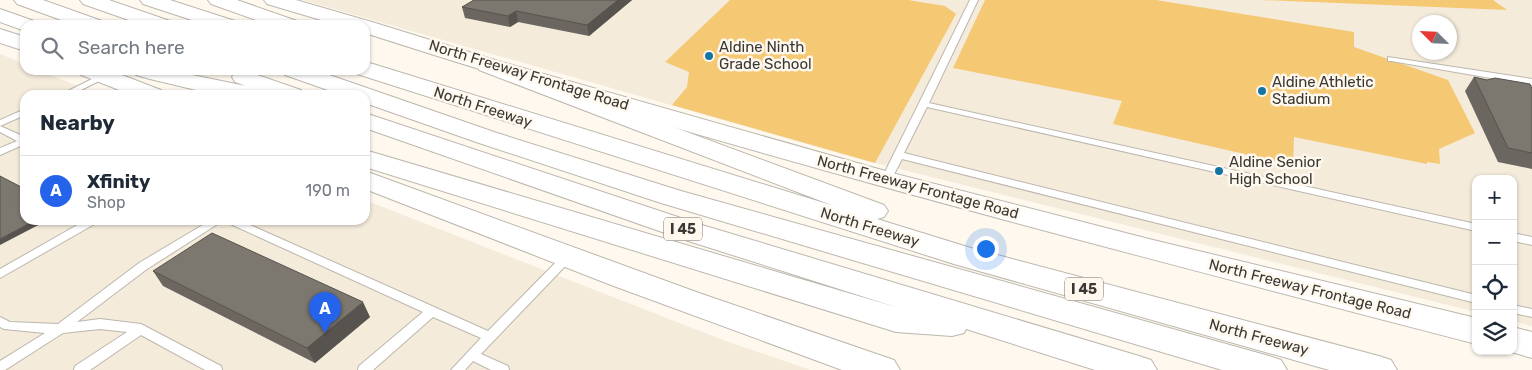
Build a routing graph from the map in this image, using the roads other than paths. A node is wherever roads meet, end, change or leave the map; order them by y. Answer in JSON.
{"nodes":[{"id":1,"x":24,"y":0,"type":"edge"},
{"id":2,"x":90,"y":0,"type":"edge"},
{"id":3,"x":150,"y":0,"type":"edge"},
{"id":4,"x":218,"y":0,"type":"edge"},
{"id":5,"x":274,"y":0,"type":"edge"},
{"id":6,"x":974,"y":0,"type":"edge"},
{"id":7,"x":0,"y":15,"type":"edge"},
{"id":8,"x":81,"y":20,"type":"edge"},
{"id":9,"x":148,"y":20,"type":"edge"},
{"id":10,"x":212,"y":20,"type":"edge"},
{"id":11,"x":276,"y":20,"type":"edge"},
{"id":12,"x":343,"y":20,"type":"edge"},
{"id":13,"x":20,"y":22,"type":"edge"},
{"id":14,"x":370,"y":28,"type":"edge"},
{"id":15,"x":0,"y":35,"type":"edge"},
{"id":16,"x":20,"y":43,"type":"edge"},
{"id":17,"x":1391,"y":59,"type":"dead end"},
{"id":18,"x":487,"y":65,"type":"junction"},
{"id":19,"x":370,"y":72,"type":"edge"},
{"id":20,"x":370,"y":73,"type":"edge"},
{"id":21,"x":94,"y":75,"type":"edge"},
{"id":22,"x":102,"y":75,"type":"edge"},
{"id":23,"x":159,"y":75,"type":"edge"},
{"id":24,"x":236,"y":75,"type":"edge"},
{"id":25,"x":307,"y":75,"type":"edge"},
{"id":26,"x":1532,"y":82,"type":"edge"},
{"id":27,"x":72,"y":90,"type":"edge"},
{"id":28,"x":140,"y":90,"type":"edge"},
{"id":29,"x":226,"y":90,"type":"edge"},
{"id":30,"x":279,"y":90,"type":"edge"},
{"id":31,"x":350,"y":90,"type":"edge"},
{"id":32,"x":370,"y":97,"type":"edge"},
{"id":33,"x":924,"y":104,"type":"junction"},
{"id":34,"x":370,"y":113,"type":"edge"},
{"id":35,"x":20,"y":114,"type":"edge"},
{"id":36,"x":370,"y":122,"type":"edge"},
{"id":37,"x":0,"y":124,"type":"edge"},
{"id":38,"x":0,"y":129,"type":"edge"},
{"id":39,"x":488,"y":138,"type":"junction"},
{"id":40,"x":20,"y":139,"type":"edge"},
{"id":41,"x":20,"y":143,"type":"edge"},
{"id":42,"x":0,"y":152,"type":"edge"},
{"id":43,"x":899,"y":155,"type":"junction"},
{"id":44,"x":370,"y":160,"type":"edge"},
{"id":45,"x":886,"y":180,"type":"junction"},
{"id":46,"x":370,"y":181,"type":"edge"},
{"id":47,"x":85,"y":225,"type":"edge"},
{"id":48,"x":211,"y":225,"type":"edge"},
{"id":49,"x":241,"y":225,"type":"edge"},
{"id":50,"x":1472,"y":227,"type":"edge"},
{"id":51,"x":1517,"y":238,"type":"edge"},
{"id":52,"x":1532,"y":241,"type":"edge"},
{"id":53,"x":965,"y":257,"type":"junction"},
{"id":54,"x":567,"y":258,"type":"junction"},
{"id":55,"x":0,"y":274,"type":"edge"},
{"id":56,"x":1472,"y":298,"type":"edge"},
{"id":57,"x":1517,"y":309,"type":"edge"},
{"id":58,"x":432,"y":311,"type":"junction"},
{"id":59,"x":1532,"y":313,"type":"edge"},
{"id":60,"x":0,"y":320,"type":"edge"},
{"id":61,"x":141,"y":328,"type":"junction"},
{"id":62,"x":1004,"y":329,"type":"junction"},
{"id":63,"x":60,"y":330,"type":"junction"},
{"id":64,"x":1472,"y":330,"type":"edge"},
{"id":65,"x":490,"y":336,"type":"junction"},
{"id":66,"x":1517,"y":341,"type":"edge"},
{"id":67,"x":1532,"y":345,"type":"edge"},
{"id":68,"x":472,"y":355,"type":"junction"},
{"id":69,"x":0,"y":367,"type":"edge"},
{"id":70,"x":80,"y":370,"type":"edge"},
{"id":71,"x":216,"y":370,"type":"edge"},
{"id":72,"x":364,"y":370,"type":"edge"},
{"id":73,"x":457,"y":370,"type":"edge"},
{"id":74,"x":503,"y":370,"type":"edge"},
{"id":75,"x":882,"y":370,"type":"edge"},
{"id":76,"x":1138,"y":370,"type":"edge"},
{"id":77,"x":1269,"y":370,"type":"edge"},
{"id":78,"x":1378,"y":370,"type":"edge"}],
"edges":[{"from":1,"to":8,"type":"main road"},
{"from":2,"to":9,"type":"main road"},
{"from":3,"to":10,"type":"main road"},
{"from":4,"to":11,"type":"main road"},
{"from":5,"to":12,"type":"main road"},
{"from":6,"to":33,"type":"lane"},
{"from":7,"to":13,"type":"main road"},
{"from":14,"to":18,"type":"main road","name":"North Freeway Frontage Road"},
{"from":15,"to":16,"type":"main road"},
{"from":17,"to":26,"type":"lane"},
{"from":18,"to":45,"type":"main road","name":"North Freeway Frontage Road"},
{"from":18,"to":53,"type":"main road"},
{"from":19,"to":53,"type":"main road","name":"North Freeway","number":"I 45"},
{"from":20,"to":39,"type":"main road"},
{"from":21,"to":27,"type":"lane"},
{"from":22,"to":28,"type":"main road"},
{"from":23,"to":29,"type":"main road"},
{"from":24,"to":30,"type":"main road"},
{"from":25,"to":31,"type":"main road","name":"North Freeway","number":"I 45"},
{"from":32,"to":39,"type":"main road","name":"North Freeway","number":"I 45"},
{"from":33,"to":43,"type":"lane"},
{"from":33,"to":50,"type":"lane"},
{"from":34,"to":39,"type":"main road"},
{"from":35,"to":37,"type":"lane"},
{"from":36,"to":62,"type":"main road","number":"I 45"},
{"from":38,"to":40,"type":"lane"},
{"from":39,"to":77,"type":"main road","name":"North Freeway","number":"I 45"},
{"from":41,"to":42,"type":"lane"},
{"from":43,"to":45,"type":"lane"},
{"from":43,"to":56,"type":"lane"},
{"from":44,"to":62,"type":"main road"},
{"from":45,"to":64,"type":"main road","name":"North Freeway Frontage Road"},
{"from":46,"to":54,"type":"main road"},
{"from":47,"to":55,"type":"lane"},
{"from":48,"to":63,"type":"lane"},
{"from":49,"to":58,"type":"lane"},
{"from":51,"to":52,"type":"lane"},
{"from":53,"to":78,"type":"main road","name":"North Freeway","number":"I 45"},
{"from":54,"to":65,"type":"lane"},
{"from":54,"to":75,"type":"main road"},
{"from":57,"to":59,"type":"lane"},
{"from":58,"to":65,"type":"lane"},
{"from":58,"to":72,"type":"lane"},
{"from":60,"to":63,"type":"lane"},
{"from":61,"to":63,"type":"lane"},
{"from":61,"to":70,"type":"lane"},
{"from":61,"to":71,"type":"lane"},
{"from":62,"to":76,"type":"main road","number":"I 45"},
{"from":63,"to":69,"type":"lane"},
{"from":65,"to":68,"type":"lane"},
{"from":66,"to":67,"type":"main road"},
{"from":68,"to":73,"type":"lane"},
{"from":68,"to":74,"type":"lane"}]}
